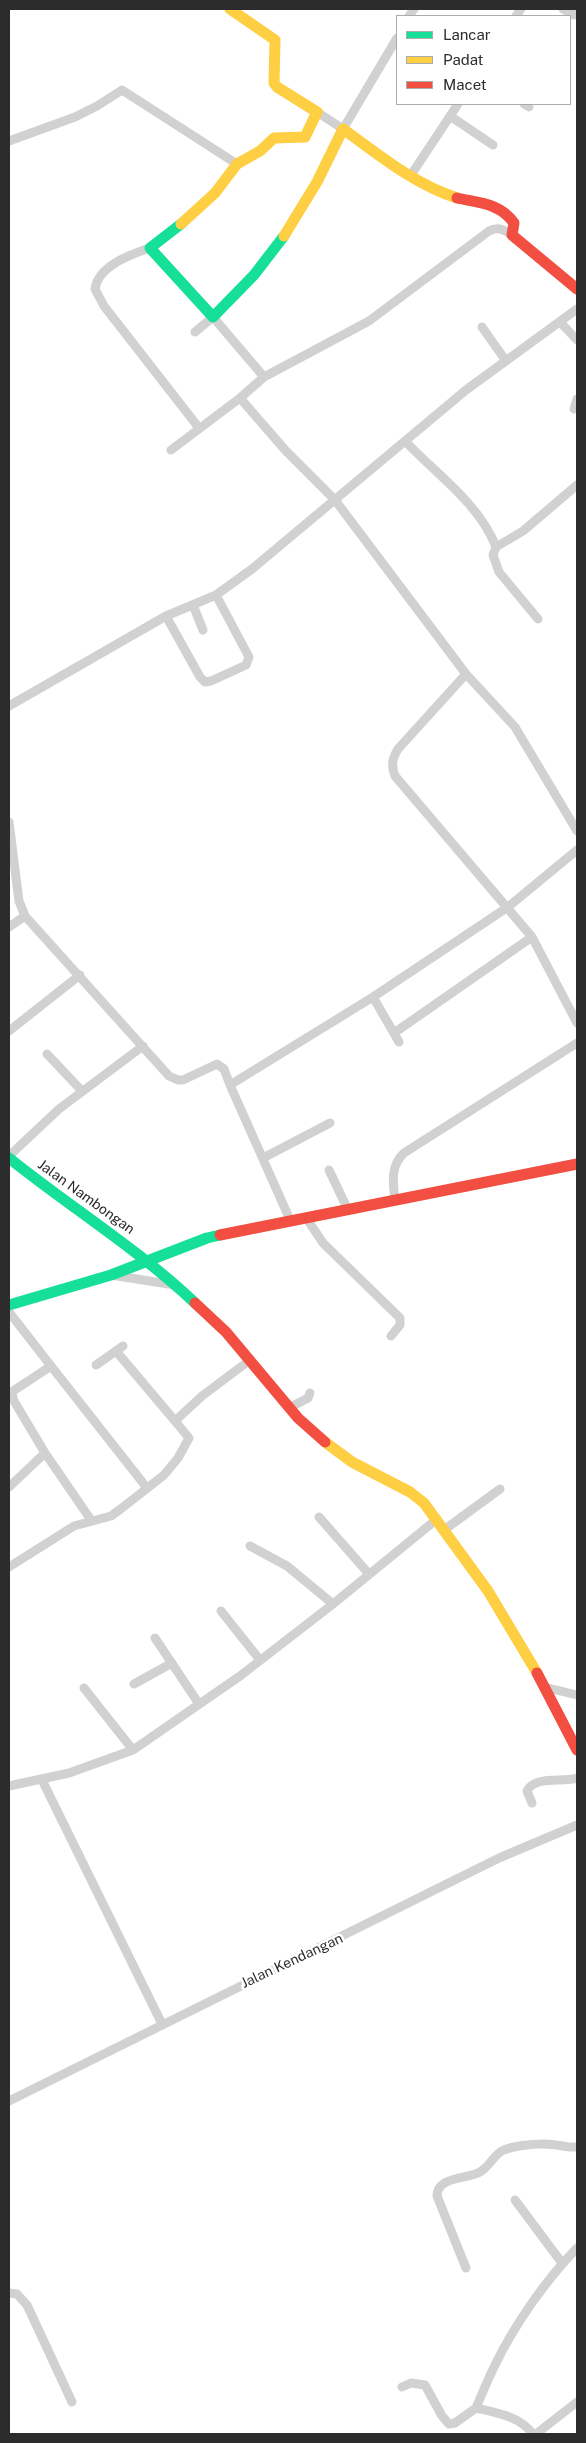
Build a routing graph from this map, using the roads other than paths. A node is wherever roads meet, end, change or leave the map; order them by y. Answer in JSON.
{"nodes":[{"id":1,"x":230,"y":9,"type":"edge"},
{"id":2,"x":563,"y":9,"type":"edge"},
{"id":3,"x":577,"y":14,"type":"edge"},
{"id":4,"x":396,"y":40,"type":"edge"},
{"id":5,"x":457,"y":105,"type":"edge"},
{"id":6,"x":317,"y":112,"type":"junction"},
{"id":7,"x":450,"y":116,"type":"junction"},
{"id":8,"x":343,"y":130,"type":"junction"},
{"id":9,"x":9,"y":141,"type":"edge"},
{"id":10,"x":493,"y":145,"type":"dead end"},
{"id":11,"x":237,"y":164,"type":"junction"},
{"id":12,"x":411,"y":175,"type":"junction"},
{"id":13,"x":512,"y":235,"type":"junction"},
{"id":14,"x":150,"y":248,"type":"junction"},
{"id":15,"x":577,"y":290,"type":"edge"},
{"id":16,"x":577,"y":309,"type":"edge"},
{"id":17,"x":213,"y":317,"type":"junction"},
{"id":18,"x":560,"y":322,"type":"junction"},
{"id":19,"x":482,"y":327,"type":"dead end"},
{"id":20,"x":195,"y":332,"type":"dead end"},
{"id":21,"x":577,"y":340,"type":"edge"},
{"id":22,"x":506,"y":361,"type":"junction"},
{"id":23,"x":264,"y":377,"type":"junction"},
{"id":24,"x":240,"y":398,"type":"junction"},
{"id":25,"x":577,"y":399,"type":"edge"},
{"id":26,"x":574,"y":410,"type":"dead end"},
{"id":27,"x":200,"y":428,"type":"junction"},
{"id":28,"x":405,"y":441,"type":"junction"},
{"id":29,"x":171,"y":450,"type":"dead end"},
{"id":30,"x":577,"y":485,"type":"edge"},
{"id":31,"x":334,"y":500,"type":"junction"},
{"id":32,"x":496,"y":547,"type":"junction"},
{"id":33,"x":216,"y":595,"type":"junction"},
{"id":34,"x":193,"y":605,"type":"junction"},
{"id":35,"x":166,"y":616,"type":"junction"},
{"id":36,"x":538,"y":619,"type":"dead end"},
{"id":37,"x":203,"y":630,"type":"dead end"},
{"id":38,"x":466,"y":674,"type":"junction"},
{"id":39,"x":9,"y":706,"type":"edge"},
{"id":40,"x":9,"y":822,"type":"edge"},
{"id":41,"x":577,"y":830,"type":"edge"},
{"id":42,"x":577,"y":850,"type":"edge"},
{"id":43,"x":508,"y":907,"type":"junction"},
{"id":44,"x":25,"y":916,"type":"junction"},
{"id":45,"x":9,"y":926,"type":"edge"},
{"id":46,"x":532,"y":937,"type":"junction"},
{"id":47,"x":80,"y":975,"type":"junction"},
{"id":48,"x":373,"y":996,"type":"junction"},
{"id":49,"x":577,"y":1001,"type":"edge"},
{"id":50,"x":569,"y":1007,"type":"junction"},
{"id":51,"x":577,"y":1023,"type":"edge"},
{"id":52,"x":9,"y":1031,"type":"edge"},
{"id":53,"x":394,"y":1033,"type":"junction"},
{"id":54,"x":399,"y":1042,"type":"dead end"},
{"id":55,"x":577,"y":1043,"type":"edge"},
{"id":56,"x":143,"y":1046,"type":"junction"},
{"id":57,"x":47,"y":1054,"type":"dead end"},
{"id":58,"x":230,"y":1085,"type":"junction"},
{"id":59,"x":82,"y":1091,"type":"junction"},
{"id":60,"x":330,"y":1123,"type":"dead end"},
{"id":61,"x":9,"y":1157,"type":"edge"},
{"id":62,"x":263,"y":1158,"type":"junction"},
{"id":63,"x":577,"y":1164,"type":"edge"},
{"id":64,"x":329,"y":1170,"type":"dead end"},
{"id":65,"x":395,"y":1200,"type":"junction"},
{"id":66,"x":348,"y":1210,"type":"junction"},
{"id":67,"x":307,"y":1219,"type":"junction"},
{"id":68,"x":291,"y":1222,"type":"junction"},
{"id":69,"x":146,"y":1260,"type":"junction"},
{"id":70,"x":111,"y":1275,"type":"junction"},
{"id":71,"x":175,"y":1285,"type":"junction"},
{"id":72,"x":9,"y":1305,"type":"edge"},
{"id":73,"x":9,"y":1312,"type":"edge"},
{"id":74,"x":391,"y":1336,"type":"dead end"},
{"id":75,"x":250,"y":1360,"type":"junction"},
{"id":76,"x":96,"y":1365,"type":"dead end"},
{"id":77,"x":51,"y":1366,"type":"junction"},
{"id":78,"x":310,"y":1393,"type":"dead end"},
{"id":79,"x":290,"y":1408,"type":"junction"},
{"id":80,"x":175,"y":1421,"type":"junction"},
{"id":81,"x":45,"y":1453,"type":"junction"},
{"id":82,"x":9,"y":1487,"type":"edge"},
{"id":83,"x":148,"y":1488,"type":"junction"},
{"id":84,"x":500,"y":1488,"type":"dead end"},
{"id":85,"x":319,"y":1517,"type":"dead end"},
{"id":86,"x":437,"y":1519,"type":"junction"},
{"id":87,"x":92,"y":1520,"type":"junction"},
{"id":88,"x":444,"y":1530,"type":"junction"},
{"id":89,"x":250,"y":1546,"type":"dead end"},
{"id":90,"x":9,"y":1567,"type":"edge"},
{"id":91,"x":369,"y":1574,"type":"junction"},
{"id":92,"x":333,"y":1604,"type":"junction"},
{"id":93,"x":220,"y":1611,"type":"dead end"},
{"id":94,"x":155,"y":1638,"type":"dead end"},
{"id":95,"x":260,"y":1660,"type":"junction"},
{"id":96,"x":172,"y":1664,"type":"junction"},
{"id":97,"x":134,"y":1684,"type":"dead end"},
{"id":98,"x":544,"y":1687,"type":"junction"},
{"id":99,"x":84,"y":1688,"type":"dead end"},
{"id":100,"x":577,"y":1695,"type":"edge"},
{"id":101,"x":199,"y":1704,"type":"junction"},
{"id":102,"x":133,"y":1750,"type":"junction"},
{"id":103,"x":577,"y":1750,"type":"edge"},
{"id":104,"x":577,"y":1778,"type":"edge"},
{"id":105,"x":42,"y":1780,"type":"junction"},
{"id":106,"x":9,"y":1786,"type":"edge"},
{"id":107,"x":532,"y":1803,"type":"dead end"},
{"id":108,"x":577,"y":1825,"type":"edge"},
{"id":109,"x":162,"y":2024,"type":"junction"},
{"id":110,"x":9,"y":2101,"type":"edge"},
{"id":111,"x":577,"y":2147,"type":"edge"},
{"id":112,"x":516,"y":2200,"type":"dead end"},
{"id":113,"x":577,"y":2248,"type":"edge"},
{"id":114,"x":562,"y":2263,"type":"junction"},
{"id":115,"x":466,"y":2268,"type":"dead end"},
{"id":116,"x":9,"y":2293,"type":"edge"},
{"id":117,"x":402,"y":2387,"type":"dead end"},
{"id":118,"x":72,"y":2402,"type":"dead end"},
{"id":119,"x":577,"y":2402,"type":"edge"},
{"id":120,"x":476,"y":2408,"type":"junction"},
{"id":121,"x":535,"y":2434,"type":"edge"}],
"edges":[{"from":1,"to":6,"type":"street"},
{"from":2,"to":3,"type":"street"},
{"from":4,"to":8,"type":"street"},
{"from":5,"to":7,"type":"street"},
{"from":6,"to":8,"type":"street"},
{"from":6,"to":11,"type":"street"},
{"from":7,"to":10,"type":"street"},
{"from":7,"to":12,"type":"street"},
{"from":8,"to":12,"type":"street"},
{"from":8,"to":17,"type":"street"},
{"from":9,"to":11,"type":"street"},
{"from":11,"to":14,"type":"street"},
{"from":12,"to":13,"type":"street"},
{"from":13,"to":15,"type":"street"},
{"from":13,"to":23,"type":"street"},
{"from":14,"to":17,"type":"street"},
{"from":14,"to":27,"type":"street"},
{"from":16,"to":18,"type":"street"},
{"from":17,"to":20,"type":"street"},
{"from":17,"to":23,"type":"street"},
{"from":18,"to":21,"type":"street"},
{"from":18,"to":22,"type":"street"},
{"from":19,"to":22,"type":"street"},
{"from":22,"to":28,"type":"street"},
{"from":23,"to":24,"type":"street"},
{"from":24,"to":27,"type":"street"},
{"from":24,"to":31,"type":"street"},
{"from":25,"to":26,"type":"street"},
{"from":27,"to":29,"type":"street"},
{"from":28,"to":31,"type":"street"},
{"from":28,"to":32,"type":"street"},
{"from":30,"to":32,"type":"street"},
{"from":31,"to":33,"type":"street"},
{"from":31,"to":38,"type":"street"},
{"from":32,"to":36,"type":"street"},
{"from":33,"to":34,"type":"street"},
{"from":33,"to":35,"type":"street"},
{"from":34,"to":35,"type":"street"},
{"from":34,"to":37,"type":"street"},
{"from":35,"to":39,"type":"street"},
{"from":38,"to":41,"type":"street"},
{"from":38,"to":43,"type":"street"},
{"from":40,"to":44,"type":"street"},
{"from":42,"to":43,"type":"street"},
{"from":43,"to":46,"type":"street"},
{"from":43,"to":48,"type":"street"},
{"from":44,"to":45,"type":"street"},
{"from":44,"to":47,"type":"street"},
{"from":46,"to":50,"type":"street"},
{"from":46,"to":53,"type":"street"},
{"from":47,"to":52,"type":"street"},
{"from":47,"to":56,"type":"street"},
{"from":48,"to":53,"type":"street"},
{"from":48,"to":58,"type":"street"},
{"from":49,"to":50,"type":"street"},
{"from":50,"to":51,"type":"street"},
{"from":53,"to":54,"type":"street"},
{"from":55,"to":65,"type":"street"},
{"from":56,"to":58,"type":"street"},
{"from":56,"to":59,"type":"street"},
{"from":57,"to":59,"type":"street"},
{"from":58,"to":62,"type":"street"},
{"from":59,"to":61,"type":"street"},
{"from":60,"to":62,"type":"street"},
{"from":61,"to":69,"type":"street","name":"Jalan Nambongan"},
{"from":62,"to":68,"type":"street"},
{"from":63,"to":65,"type":"street"},
{"from":64,"to":66,"type":"street"},
{"from":65,"to":66,"type":"street"},
{"from":66,"to":67,"type":"street"},
{"from":67,"to":68,"type":"street"},
{"from":67,"to":74,"type":"street"},
{"from":68,"to":69,"type":"street"},
{"from":69,"to":70,"type":"street"},
{"from":69,"to":71,"type":"street","name":"Jalan Nambongan"},
{"from":70,"to":71,"type":"street"},
{"from":70,"to":72,"type":"street"},
{"from":71,"to":75,"type":"street","name":"Jalan Nambongan"},
{"from":73,"to":77,"type":"street"},
{"from":75,"to":79,"type":"street","name":"Jalan Nambongan"},
{"from":75,"to":80,"type":"street"},
{"from":76,"to":80,"type":"street"},
{"from":77,"to":81,"type":"street"},
{"from":77,"to":83,"type":"street"},
{"from":78,"to":79,"type":"street"},
{"from":79,"to":86,"type":"street","name":"Jalan Nambongan"},
{"from":80,"to":83,"type":"street"},
{"from":81,"to":82,"type":"street"},
{"from":81,"to":87,"type":"street"},
{"from":83,"to":87,"type":"street"},
{"from":84,"to":88,"type":"street"},
{"from":85,"to":91,"type":"street"},
{"from":86,"to":88,"type":"street","name":"Jalan Nambongan"},
{"from":86,"to":91,"type":"street"},
{"from":87,"to":90,"type":"street"},
{"from":88,"to":98,"type":"street","name":"Jalan Nambongan"},
{"from":89,"to":92,"type":"street"},
{"from":91,"to":92,"type":"street"},
{"from":92,"to":95,"type":"street"},
{"from":93,"to":95,"type":"street"},
{"from":94,"to":96,"type":"street"},
{"from":95,"to":101,"type":"street"},
{"from":96,"to":97,"type":"street"},
{"from":96,"to":101,"type":"street"},
{"from":98,"to":100,"type":"street"},
{"from":98,"to":103,"type":"street","name":"Jalan Nambongan"},
{"from":99,"to":102,"type":"street"},
{"from":101,"to":102,"type":"street"},
{"from":102,"to":105,"type":"street"},
{"from":104,"to":107,"type":"street"},
{"from":105,"to":106,"type":"street"},
{"from":105,"to":109,"type":"street"},
{"from":108,"to":109,"type":"street","name":"Jalan Kendangan"},
{"from":109,"to":110,"type":"street","name":"Jalan Kendangan"},
{"from":111,"to":115,"type":"street"},
{"from":112,"to":114,"type":"street"},
{"from":113,"to":114,"type":"street"},
{"from":114,"to":120,"type":"street"},
{"from":116,"to":118,"type":"street"},
{"from":117,"to":120,"type":"street"},
{"from":119,"to":121,"type":"street"},
{"from":120,"to":121,"type":"street"}]}
